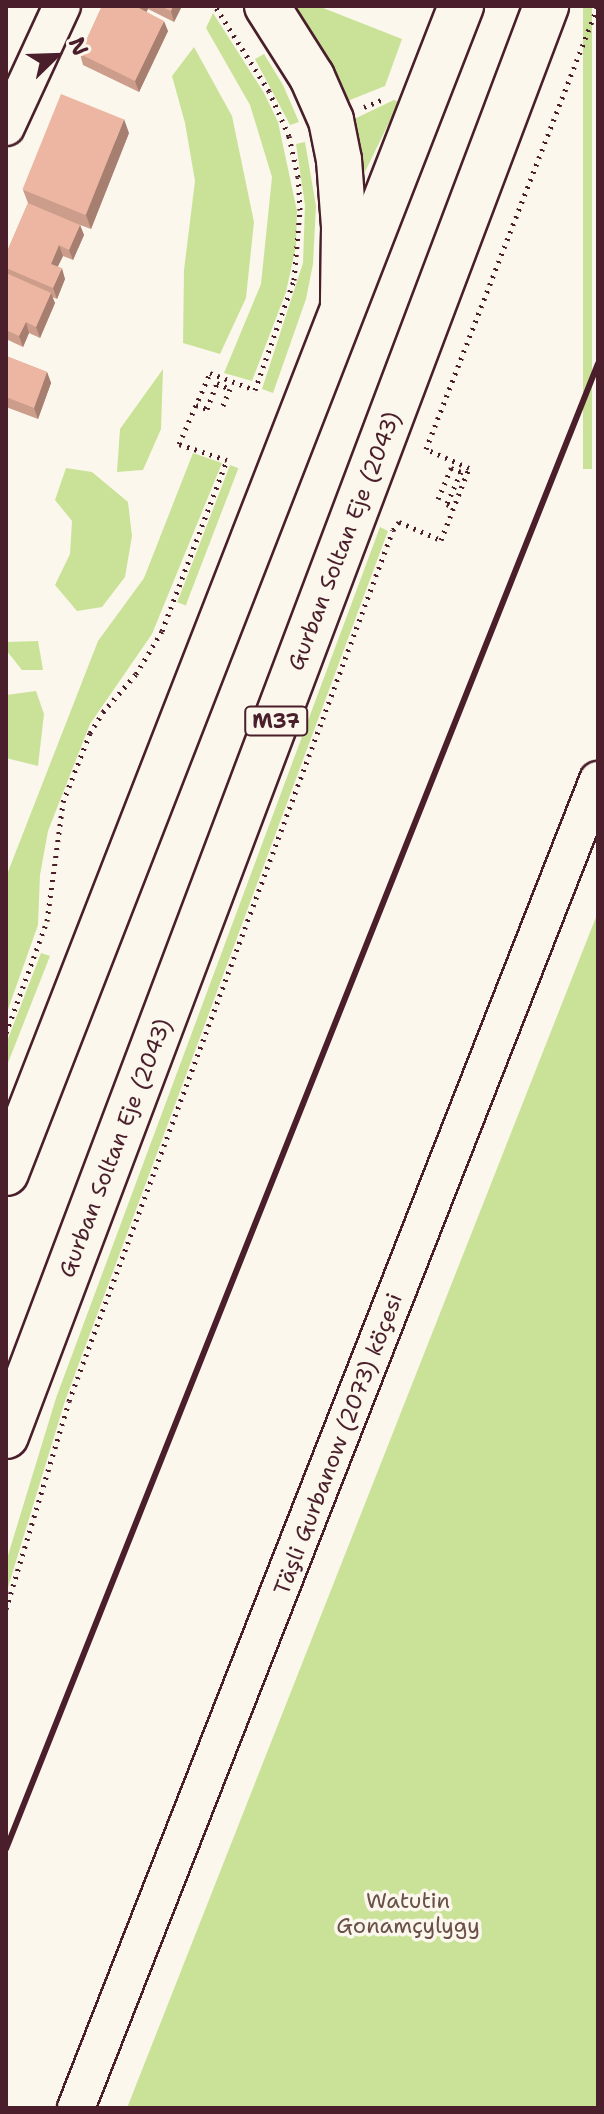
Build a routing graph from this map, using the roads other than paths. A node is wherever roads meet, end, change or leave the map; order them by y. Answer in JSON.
{"nodes":[{"id":1,"x":62,"y":6,"type":"edge"},
{"id":2,"x":267,"y":6,"type":"edge"},
{"id":3,"x":461,"y":6,"type":"edge"},
{"id":4,"x":546,"y":6,"type":"edge"},
{"id":5,"x":6,"y":127,"type":"edge"},
{"id":6,"x":343,"y":303,"type":"junction"},
{"id":7,"x":598,"y":780,"type":"edge"},
{"id":8,"x":6,"y":1173,"type":"edge"},
{"id":9,"x":6,"y":1436,"type":"edge"},
{"id":10,"x":76,"y":2108,"type":"edge"}],
"edges":[{"from":1,"to":5,"type":"street"},
{"from":2,"to":6,"type":"main road"},
{"from":3,"to":6,"type":"main road"},
{"from":4,"to":9,"type":"main road","name":"Gurban Soltan Eje (2043)","number":"M37"},
{"from":6,"to":8,"type":"main road"},
{"from":7,"to":10,"type":"street","name":"Täşli Gurbanow (2073) köçesi"}]}
